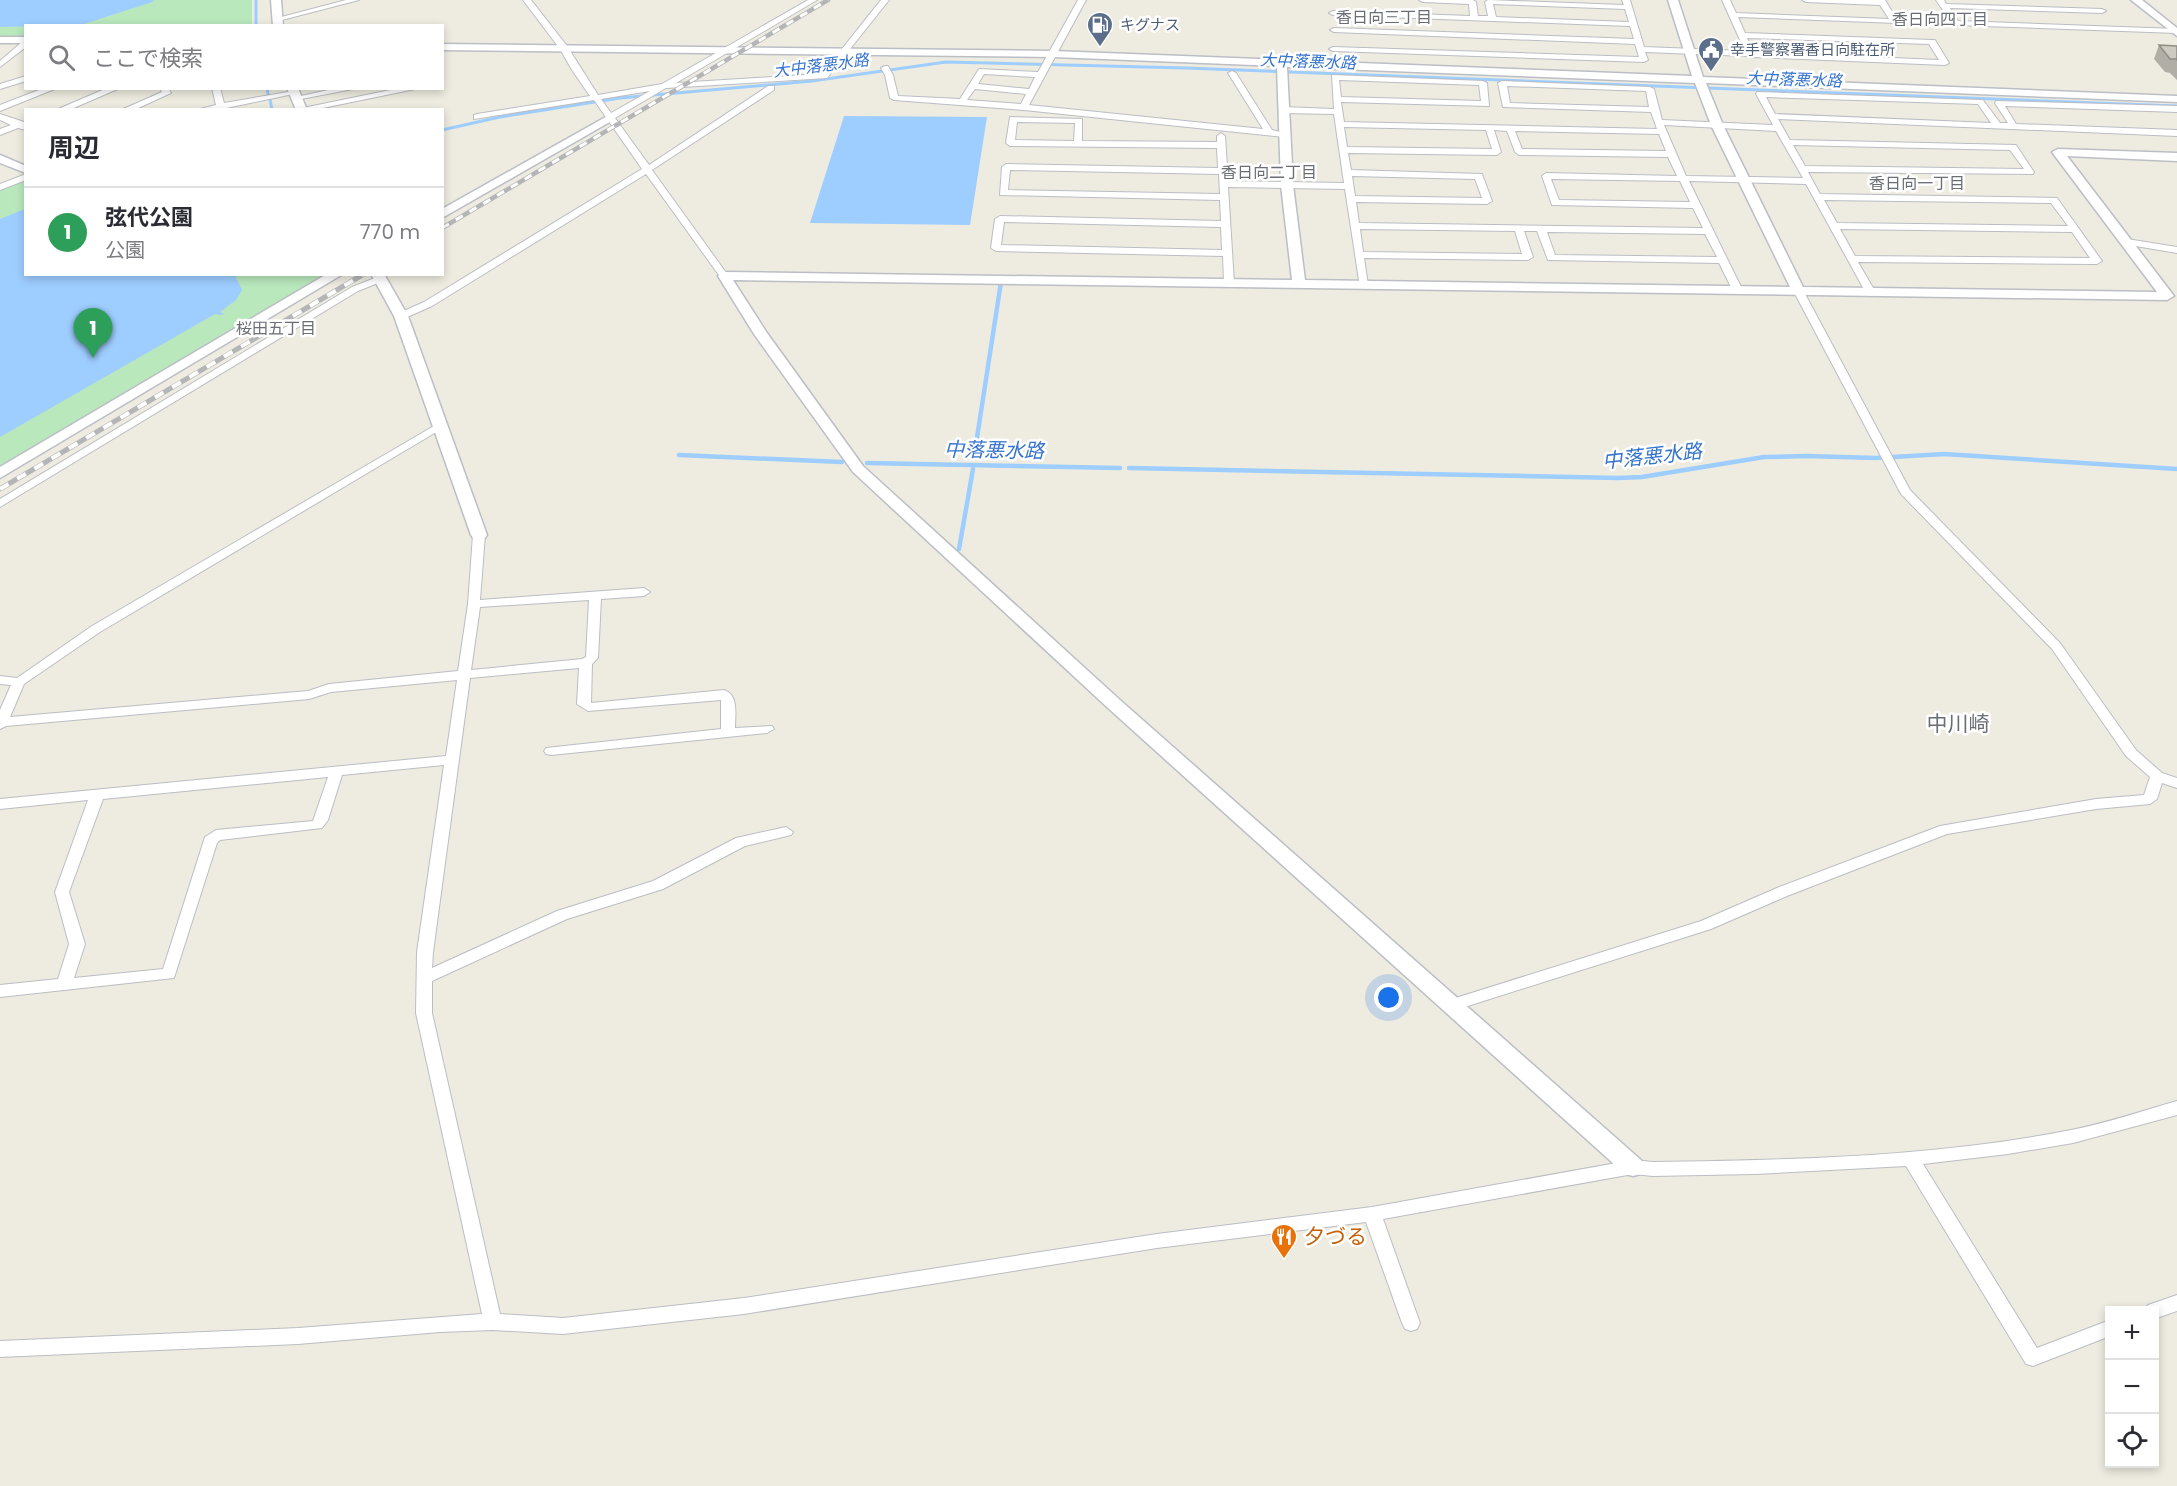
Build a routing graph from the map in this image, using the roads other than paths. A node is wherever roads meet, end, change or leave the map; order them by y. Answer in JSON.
{"nodes":[{"id":1,"x":276,"y":0,"type":"edge"},
{"id":2,"x":355,"y":0,"type":"edge"},
{"id":3,"x":527,"y":0,"type":"edge"},
{"id":4,"x":813,"y":0,"type":"edge"},
{"id":5,"x":885,"y":0,"type":"edge"},
{"id":6,"x":1076,"y":0,"type":"edge"},
{"id":7,"x":1082,"y":0,"type":"edge"},
{"id":8,"x":1423,"y":0,"type":"edge"},
{"id":9,"x":1673,"y":0,"type":"edge"},
{"id":10,"x":1726,"y":0,"type":"edge"},
{"id":11,"x":1806,"y":0,"type":"edge"},
{"id":12,"x":2091,"y":0,"type":"edge"},
{"id":13,"x":2136,"y":0,"type":"edge"},
{"id":14,"x":1882,"y":2,"type":"edge"},
{"id":15,"x":1942,"y":3,"type":"edge"},
{"id":16,"x":1627,"y":4,"type":"edge"},
{"id":17,"x":2102,"y":11,"type":"junction"},
{"id":18,"x":1733,"y":15,"type":"junction"},
{"id":19,"x":1474,"y":18,"type":"junction"},
{"id":20,"x":1492,"y":18,"type":"junction"},
{"id":21,"x":278,"y":22,"type":"edge"},
{"id":22,"x":1633,"y":24,"type":"junction"},
{"id":23,"x":2120,"y":29,"type":"junction"},
{"id":24,"x":1334,"y":30,"type":"junction"},
{"id":25,"x":2176,"y":31,"type":"edge"},
{"id":26,"x":1742,"y":35,"type":"junction"},
{"id":27,"x":1476,"y":36,"type":"junction"},
{"id":28,"x":1494,"y":36,"type":"junction"},
{"id":29,"x":0,"y":40,"type":"edge"},
{"id":30,"x":24,"y":42,"type":"edge"},
{"id":31,"x":24,"y":44,"type":"edge"},
{"id":32,"x":1640,"y":46,"type":"junction"},
{"id":33,"x":444,"y":47,"type":"edge"},
{"id":34,"x":564,"y":48,"type":"junction"},
{"id":35,"x":1333,"y":49,"type":"junction"},
{"id":36,"x":726,"y":50,"type":"junction"},
{"id":37,"x":846,"y":51,"type":"junction"},
{"id":38,"x":1691,"y":51,"type":"junction"},
{"id":39,"x":1478,"y":54,"type":"junction"},
{"id":40,"x":1497,"y":55,"type":"junction"},
{"id":41,"x":1751,"y":56,"type":"junction"},
{"id":42,"x":1050,"y":59,"type":"junction"},
{"id":43,"x":0,"y":65,"type":"edge"},
{"id":44,"x":1332,"y":65,"type":"junction"},
{"id":45,"x":1283,"y":69,"type":"junction"},
{"id":46,"x":886,"y":70,"type":"dead end"},
{"id":47,"x":1232,"y":73,"type":"dead end"},
{"id":48,"x":1041,"y":75,"type":"junction"},
{"id":49,"x":24,"y":79,"type":"edge"},
{"id":50,"x":1701,"y":85,"type":"junction"},
{"id":51,"x":972,"y":86,"type":"junction"},
{"id":52,"x":0,"y":87,"type":"edge"},
{"id":53,"x":664,"y":88,"type":"junction"},
{"id":54,"x":771,"y":88,"type":"dead end"},
{"id":55,"x":48,"y":90,"type":"edge"},
{"id":56,"x":111,"y":90,"type":"edge"},
{"id":57,"x":165,"y":90,"type":"edge"},
{"id":58,"x":216,"y":90,"type":"edge"},
{"id":59,"x":330,"y":90,"type":"edge"},
{"id":60,"x":405,"y":90,"type":"edge"},
{"id":61,"x":1032,"y":92,"type":"junction"},
{"id":62,"x":294,"y":93,"type":"edge"},
{"id":63,"x":1338,"y":99,"type":"junction"},
{"id":64,"x":599,"y":100,"type":"junction"},
{"id":65,"x":962,"y":102,"type":"junction"},
{"id":66,"x":2175,"y":105,"type":"edge"},
{"id":67,"x":220,"y":106,"type":"junction"},
{"id":68,"x":1024,"y":107,"type":"junction"},
{"id":69,"x":0,"y":108,"type":"edge"},
{"id":70,"x":65,"y":108,"type":"edge"},
{"id":71,"x":130,"y":108,"type":"edge"},
{"id":72,"x":210,"y":108,"type":"edge"},
{"id":73,"x":302,"y":108,"type":"edge"},
{"id":74,"x":307,"y":108,"type":"edge"},
{"id":75,"x":1283,"y":110,"type":"junction"},
{"id":76,"x":1654,"y":110,"type":"junction"},
{"id":77,"x":1338,"y":112,"type":"junction"},
{"id":78,"x":1771,"y":116,"type":"junction"},
{"id":79,"x":0,"y":117,"type":"edge"},
{"id":80,"x":477,"y":117,"type":"dead end"},
{"id":81,"x":611,"y":117,"type":"junction"},
{"id":82,"x":1659,"y":122,"type":"junction"},
{"id":83,"x":1340,"y":124,"type":"junction"},
{"id":84,"x":1996,"y":124,"type":"junction"},
{"id":85,"x":23,"y":125,"type":"edge"},
{"id":86,"x":1717,"y":125,"type":"junction"},
{"id":87,"x":2013,"y":125,"type":"junction"},
{"id":88,"x":1220,"y":127,"type":"junction"},
{"id":89,"x":1489,"y":127,"type":"junction"},
{"id":90,"x":1510,"y":128,"type":"junction"},
{"id":91,"x":1777,"y":128,"type":"junction"},
{"id":92,"x":1140,"y":131,"type":"junction"},
{"id":93,"x":0,"y":132,"type":"edge"},
{"id":94,"x":1269,"y":132,"type":"junction"},
{"id":95,"x":1662,"y":132,"type":"junction"},
{"id":96,"x":2177,"y":133,"type":"edge"},
{"id":97,"x":1284,"y":134,"type":"junction"},
{"id":98,"x":1785,"y":142,"type":"junction"},
{"id":99,"x":1078,"y":143,"type":"junction"},
{"id":100,"x":1221,"y":145,"type":"junction"},
{"id":101,"x":1344,"y":150,"type":"junction"},
{"id":102,"x":1671,"y":154,"type":"junction"},
{"id":103,"x":2177,"y":157,"type":"edge"},
{"id":104,"x":0,"y":159,"type":"edge"},
{"id":105,"x":24,"y":169,"type":"edge"},
{"id":106,"x":648,"y":169,"type":"junction"},
{"id":107,"x":1801,"y":169,"type":"junction"},
{"id":108,"x":1223,"y":171,"type":"junction"},
{"id":109,"x":1347,"y":173,"type":"junction"},
{"id":110,"x":24,"y":178,"type":"edge"},
{"id":111,"x":1683,"y":179,"type":"junction"},
{"id":112,"x":1742,"y":180,"type":"junction"},
{"id":113,"x":1807,"y":180,"type":"junction"},
{"id":114,"x":1224,"y":183,"type":"junction"},
{"id":115,"x":1287,"y":185,"type":"junction"},
{"id":116,"x":1349,"y":186,"type":"junction"},
{"id":117,"x":0,"y":187,"type":"edge"},
{"id":118,"x":1225,"y":197,"type":"junction"},
{"id":119,"x":1816,"y":197,"type":"junction"},
{"id":120,"x":1351,"y":199,"type":"junction"},
{"id":121,"x":1695,"y":204,"type":"junction"},
{"id":122,"x":444,"y":213,"type":"edge"},
{"id":123,"x":1227,"y":224,"type":"junction"},
{"id":124,"x":1355,"y":226,"type":"junction"},
{"id":125,"x":1833,"y":226,"type":"junction"},
{"id":126,"x":1519,"y":229,"type":"junction"},
{"id":127,"x":1541,"y":229,"type":"junction"},
{"id":128,"x":2075,"y":229,"type":"junction"},
{"id":129,"x":1709,"y":231,"type":"junction"},
{"id":130,"x":2127,"y":242,"type":"junction"},
{"id":131,"x":2177,"y":250,"type":"edge"},
{"id":132,"x":1228,"y":253,"type":"junction"},
{"id":133,"x":1359,"y":255,"type":"junction"},
{"id":134,"x":1851,"y":259,"type":"junction"},
{"id":135,"x":1722,"y":260,"type":"junction"},
{"id":136,"x":334,"y":276,"type":"edge"},
{"id":137,"x":724,"y":276,"type":"junction"},
{"id":138,"x":378,"y":277,"type":"edge"},
{"id":139,"x":1228,"y":283,"type":"junction"},
{"id":140,"x":1299,"y":284,"type":"junction"},
{"id":141,"x":1363,"y":285,"type":"junction"},
{"id":142,"x":1738,"y":291,"type":"junction"},
{"id":143,"x":1799,"y":292,"type":"junction"},
{"id":144,"x":1871,"y":293,"type":"junction"},
{"id":145,"x":401,"y":316,"type":"junction"},
{"id":146,"x":439,"y":426,"type":"junction"},
{"id":147,"x":0,"y":472,"type":"edge"},
{"id":148,"x":0,"y":504,"type":"edge"},
{"id":149,"x":479,"y":535,"type":"joint"},
{"id":150,"x":644,"y":592,"type":"dead end"},
{"id":151,"x":595,"y":596,"type":"junction"},
{"id":152,"x":474,"y":604,"type":"junction"},
{"id":153,"x":586,"y":663,"type":"junction"},
{"id":154,"x":463,"y":674,"type":"junction"},
{"id":155,"x":0,"y":680,"type":"edge"},
{"id":156,"x":19,"y":682,"type":"junction"},
{"id":157,"x":1,"y":723,"type":"edge"},
{"id":158,"x":767,"y":729,"type":"dead end"},
{"id":159,"x":728,"y":733,"type":"junction"},
{"id":160,"x":551,"y":751,"type":"dead end"},
{"id":161,"x":450,"y":760,"type":"junction"},
{"id":162,"x":336,"y":772,"type":"junction"},
{"id":163,"x":2157,"y":776,"type":"junction"},
{"id":164,"x":2177,"y":783,"type":"edge"},
{"id":165,"x":97,"y":795,"type":"junction"},
{"id":166,"x":0,"y":804,"type":"edge"},
{"id":167,"x":786,"y":832,"type":"dead end"},
{"id":168,"x":424,"y":978,"type":"junction"},
{"id":169,"x":64,"y":985,"type":"junction"},
{"id":170,"x":0,"y":991,"type":"edge"},
{"id":171,"x":1452,"y":1005,"type":"junction"},
{"id":172,"x":2177,"y":1108,"type":"edge"},
{"id":173,"x":1911,"y":1160,"type":"junction"},
{"id":174,"x":1633,"y":1167,"type":"junction"},
{"id":175,"x":1372,"y":1214,"type":"junction"},
{"id":176,"x":2177,"y":1303,"type":"edge"},
{"id":177,"x":2159,"y":1309,"type":"edge"},
{"id":178,"x":493,"y":1322,"type":"junction"},
{"id":179,"x":1411,"y":1323,"type":"dead end"},
{"id":180,"x":2105,"y":1330,"type":"edge"},
{"id":181,"x":0,"y":1350,"type":"edge"}],
"edges":[{"from":1,"to":21,"type":"street"},
{"from":2,"to":21,"type":"street"},
{"from":3,"to":34,"type":"street"},
{"from":4,"to":36,"type":"street"},
{"from":5,"to":37,"type":"street"},
{"from":6,"to":7,"type":"street"},
{"from":7,"to":42,"type":"street"},
{"from":8,"to":19,"type":"street"},
{"from":9,"to":38,"type":"street"},
{"from":10,"to":18,"type":"street"},
{"from":11,"to":14,"type":"street"},
{"from":12,"to":17,"type":"street"},
{"from":13,"to":25,"type":"street"},
{"from":14,"to":18,"type":"street"},
{"from":15,"to":17,"type":"street"},
{"from":15,"to":23,"type":"street"},
{"from":16,"to":20,"type":"street"},
{"from":16,"to":22,"type":"street"},
{"from":17,"to":23,"type":"street"},
{"from":18,"to":26,"type":"street"},
{"from":19,"to":20,"type":"street"},
{"from":19,"to":24,"type":"street"},
{"from":20,"to":22,"type":"street"},
{"from":22,"to":32,"type":"street"},
{"from":23,"to":25,"type":"street"},
{"from":24,"to":27,"type":"street"},
{"from":24,"to":35,"type":"street"},
{"from":26,"to":41,"type":"street"},
{"from":26,"to":41,"type":"street"},
{"from":27,"to":28,"type":"street"},
{"from":27,"to":39,"type":"street"},
{"from":28,"to":32,"type":"street"},
{"from":28,"to":40,"type":"street"},
{"from":29,"to":30,"type":"street"},
{"from":31,"to":43,"type":"street"},
{"from":32,"to":38,"type":"street"},
{"from":32,"to":40,"type":"street"},
{"from":33,"to":34,"type":"street"},
{"from":34,"to":36,"type":"street"},
{"from":34,"to":64,"type":"street"},
{"from":35,"to":39,"type":"street"},
{"from":35,"to":44,"type":"street"},
{"from":36,"to":37,"type":"street"},
{"from":36,"to":53,"type":"street"},
{"from":37,"to":42,"type":"street"},
{"from":37,"to":53,"type":"street"},
{"from":38,"to":41,"type":"street"},
{"from":38,"to":50,"type":"street"},
{"from":39,"to":40,"type":"street"},
{"from":42,"to":45,"type":"street"},
{"from":42,"to":48,"type":"street"},
{"from":44,"to":45,"type":"street"},
{"from":44,"to":50,"type":"street"},
{"from":45,"to":75,"type":"street"},
{"from":46,"to":65,"type":"street"},
{"from":47,"to":94,"type":"street"},
{"from":48,"to":51,"type":"street"},
{"from":48,"to":61,"type":"street"},
{"from":49,"to":52,"type":"street"},
{"from":50,"to":66,"type":"street"},
{"from":50,"to":86,"type":"street"},
{"from":51,"to":61,"type":"street"},
{"from":51,"to":65,"type":"street"},
{"from":53,"to":64,"type":"street"},
{"from":53,"to":81,"type":"street"},
{"from":54,"to":106,"type":"street"},
{"from":55,"to":69,"type":"street"},
{"from":56,"to":70,"type":"street"},
{"from":57,"to":71,"type":"street"},
{"from":58,"to":67,"type":"street"},
{"from":59,"to":62,"type":"street"},
{"from":60,"to":74,"type":"street"},
{"from":61,"to":68,"type":"street"},
{"from":62,"to":67,"type":"street"},
{"from":62,"to":73,"type":"street"},
{"from":63,"to":63,"type":"street"},
{"from":63,"to":77,"type":"street"},
{"from":64,"to":80,"type":"street"},
{"from":64,"to":81,"type":"street"},
{"from":65,"to":68,"type":"street"},
{"from":66,"to":87,"type":"street"},
{"from":67,"to":72,"type":"street"},
{"from":68,"to":92,"type":"street"},
{"from":75,"to":77,"type":"street"},
{"from":75,"to":97,"type":"street"},
{"from":76,"to":76,"type":"street"},
{"from":76,"to":82,"type":"street"},
{"from":77,"to":83,"type":"street"},
{"from":78,"to":84,"type":"street"},
{"from":78,"to":84,"type":"street"},
{"from":78,"to":91,"type":"street"},
{"from":79,"to":85,"type":"street"},
{"from":81,"to":106,"type":"street"},
{"from":81,"to":122,"type":"street"},
{"from":82,"to":86,"type":"street"},
{"from":82,"to":95,"type":"street"},
{"from":83,"to":89,"type":"street"},
{"from":83,"to":101,"type":"street"},
{"from":84,"to":87,"type":"street"},
{"from":85,"to":93,"type":"street"},
{"from":86,"to":91,"type":"street"},
{"from":86,"to":112,"type":"street"},
{"from":87,"to":96,"type":"street"},
{"from":88,"to":92,"type":"street"},
{"from":88,"to":94,"type":"street"},
{"from":88,"to":100,"type":"street"},
{"from":89,"to":90,"type":"street"},
{"from":89,"to":101,"type":"street"},
{"from":90,"to":95,"type":"street"},
{"from":90,"to":102,"type":"street"},
{"from":91,"to":98,"type":"street"},
{"from":92,"to":99,"type":"street"},
{"from":92,"to":100,"type":"street"},
{"from":94,"to":97,"type":"street"},
{"from":95,"to":102,"type":"street"},
{"from":97,"to":115,"type":"street"},
{"from":98,"to":107,"type":"street"},
{"from":98,"to":107,"type":"street"},
{"from":99,"to":99,"type":"street"},
{"from":100,"to":108,"type":"street"},
{"from":101,"to":109,"type":"street"},
{"from":102,"to":111,"type":"street"},
{"from":103,"to":130,"type":"street"},
{"from":104,"to":105,"type":"street"},
{"from":106,"to":137,"type":"street"},
{"from":106,"to":145,"type":"street"},
{"from":107,"to":113,"type":"street"},
{"from":108,"to":114,"type":"street"},
{"from":108,"to":118,"type":"street"},
{"from":109,"to":116,"type":"street"},
{"from":109,"to":120,"type":"street"},
{"from":110,"to":117,"type":"street"},
{"from":111,"to":112,"type":"street"},
{"from":111,"to":121,"type":"street"},
{"from":111,"to":121,"type":"street"},
{"from":112,"to":113,"type":"street"},
{"from":112,"to":143,"type":"street"},
{"from":113,"to":119,"type":"street"},
{"from":114,"to":115,"type":"street"},
{"from":114,"to":118,"type":"street"},
{"from":115,"to":116,"type":"street"},
{"from":115,"to":140,"type":"street"},
{"from":116,"to":120,"type":"street"},
{"from":118,"to":123,"type":"street"},
{"from":119,"to":125,"type":"street"},
{"from":119,"to":128,"type":"street"},
{"from":120,"to":124,"type":"street"},
{"from":121,"to":129,"type":"street"},
{"from":123,"to":132,"type":"street"},
{"from":123,"to":132,"type":"street"},
{"from":124,"to":126,"type":"street"},
{"from":124,"to":133,"type":"street"},
{"from":125,"to":128,"type":"street"},
{"from":125,"to":134,"type":"street"},
{"from":126,"to":127,"type":"street"},
{"from":126,"to":133,"type":"street"},
{"from":127,"to":129,"type":"street"},
{"from":127,"to":135,"type":"street"},
{"from":128,"to":134,"type":"street"},
{"from":129,"to":135,"type":"street"},
{"from":130,"to":131,"type":"street"},
{"from":130,"to":144,"type":"street"},
{"from":132,"to":139,"type":"street"},
{"from":133,"to":141,"type":"street"},
{"from":134,"to":144,"type":"street"},
{"from":135,"to":142,"type":"street"},
{"from":136,"to":147,"type":"street"},
{"from":137,"to":139,"type":"street"},
{"from":137,"to":171,"type":"street"},
{"from":138,"to":145,"type":"street"},
{"from":138,"to":148,"type":"street"},
{"from":139,"to":140,"type":"street"},
{"from":140,"to":141,"type":"street"},
{"from":141,"to":142,"type":"street"},
{"from":142,"to":143,"type":"street"},
{"from":143,"to":144,"type":"street"},
{"from":143,"to":163,"type":"street"},
{"from":145,"to":146,"type":"street"},
{"from":146,"to":149,"type":"street"},
{"from":146,"to":156,"type":"street"},
{"from":149,"to":152,"type":"street"},
{"from":150,"to":151,"type":"street"},
{"from":151,"to":152,"type":"street"},
{"from":151,"to":153,"type":"street"},
{"from":152,"to":154,"type":"street"},
{"from":153,"to":154,"type":"street"},
{"from":153,"to":159,"type":"street"},
{"from":154,"to":157,"type":"street"},
{"from":154,"to":161,"type":"street"},
{"from":155,"to":156,"type":"street"},
{"from":156,"to":157,"type":"street"},
{"from":158,"to":159,"type":"street"},
{"from":159,"to":160,"type":"street"},
{"from":161,"to":162,"type":"street"},
{"from":161,"to":168,"type":"street"},
{"from":162,"to":165,"type":"street"},
{"from":162,"to":169,"type":"street"},
{"from":163,"to":164,"type":"street"},
{"from":163,"to":171,"type":"street"},
{"from":165,"to":166,"type":"street"},
{"from":165,"to":169,"type":"street"},
{"from":167,"to":168,"type":"street"},
{"from":168,"to":178,"type":"street"},
{"from":169,"to":170,"type":"street"},
{"from":171,"to":174,"type":"street"},
{"from":172,"to":173,"type":"street"},
{"from":173,"to":174,"type":"street"},
{"from":173,"to":180,"type":"street"},
{"from":174,"to":175,"type":"street"},
{"from":175,"to":178,"type":"street"},
{"from":175,"to":179,"type":"street"},
{"from":176,"to":177,"type":"street"},
{"from":178,"to":181,"type":"street"}]}
